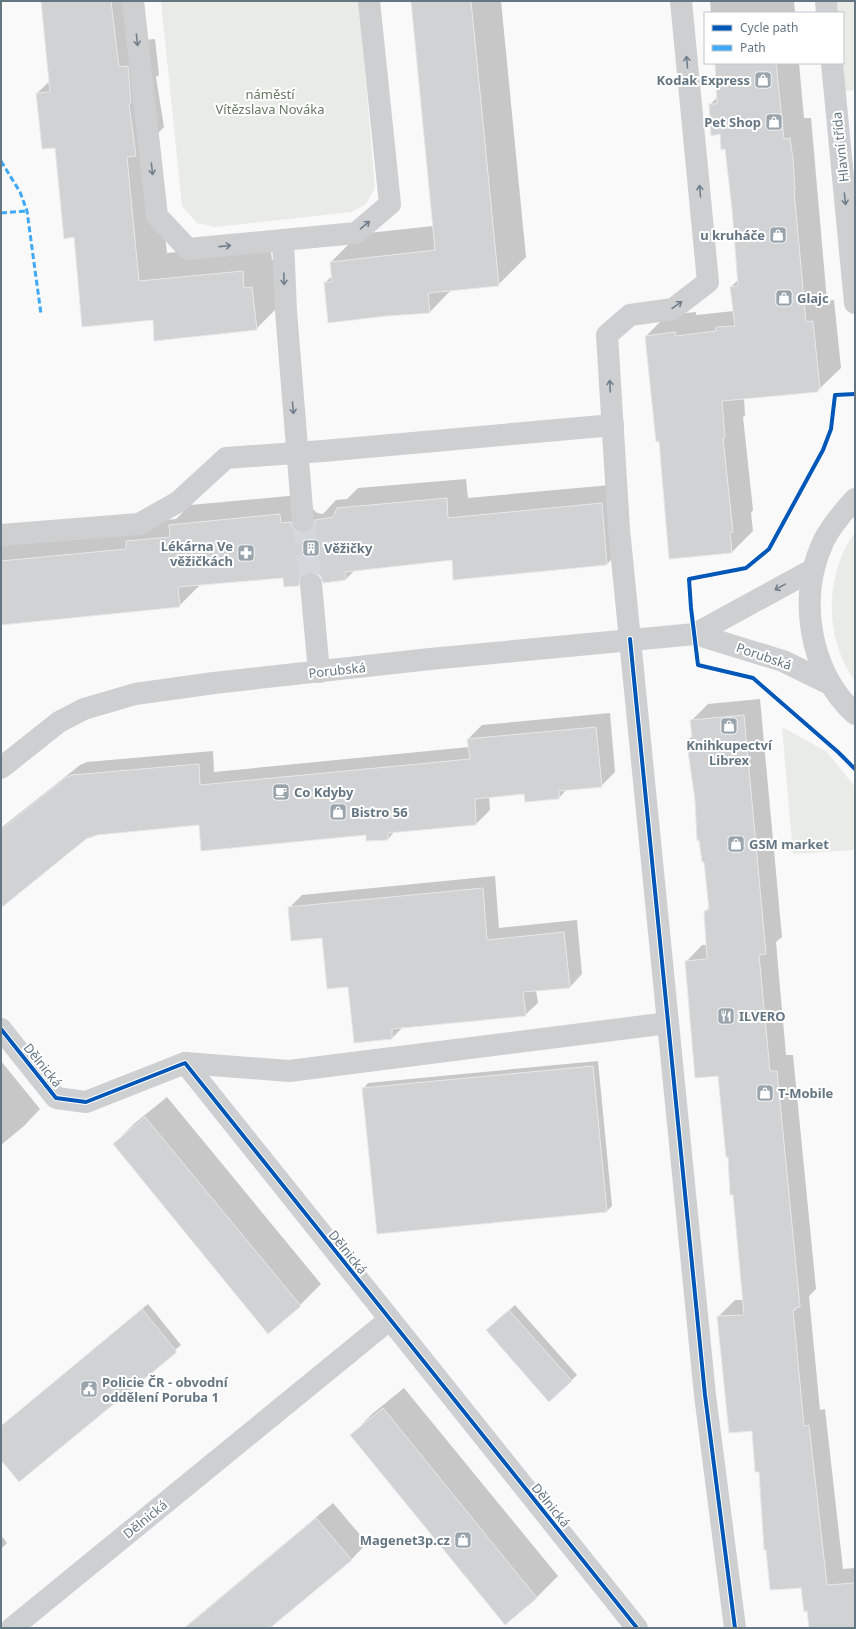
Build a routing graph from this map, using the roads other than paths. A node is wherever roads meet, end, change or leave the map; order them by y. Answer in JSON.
{"nodes":[{"id":1,"x":132,"y":1,"type":"edge"},
{"id":2,"x":370,"y":1,"type":"edge"},
{"id":3,"x":681,"y":1,"type":"edge"},
{"id":4,"x":826,"y":1,"type":"edge"},
{"id":5,"x":827,"y":12,"type":"edge"},
{"id":6,"x":832,"y":64,"type":"edge"},
{"id":7,"x":283,"y":240,"type":"junction"},
{"id":8,"x":855,"y":303,"type":"edge"},
{"id":9,"x":613,"y":424,"type":"junction"},
{"id":10,"x":297,"y":453,"type":"junction"},
{"id":11,"x":855,"y":499,"type":"edge"},
{"id":12,"x":303,"y":521,"type":"tunnel mouth"},
{"id":13,"x":1,"y":535,"type":"edge"},
{"id":14,"x":814,"y":568,"type":"junction"},
{"id":15,"x":311,"y":584,"type":"tunnel mouth"},
{"id":16,"x":695,"y":634,"type":"junction"},
{"id":17,"x":630,"y":639,"type":"junction"},
{"id":18,"x":319,"y":672,"type":"junction"},
{"id":19,"x":830,"y":684,"type":"junction"},
{"id":20,"x":855,"y":714,"type":"edge"},
{"id":21,"x":1,"y":768,"type":"edge"},
{"id":22,"x":668,"y":1023,"type":"junction"},
{"id":23,"x":1,"y":1029,"type":"edge"},
{"id":24,"x":185,"y":1063,"type":"junction"},
{"id":25,"x":389,"y":1320,"type":"junction"},
{"id":26,"x":12,"y":1628,"type":"edge"},
{"id":27,"x":637,"y":1628,"type":"edge"},
{"id":28,"x":735,"y":1628,"type":"edge"}],
"edges":[{"from":1,"to":7,"type":"street","one_way":true},
{"from":7,"to":2,"type":"street","one_way":true},
{"from":9,"to":3,"type":"street","one_way":true},
{"from":4,"to":5,"type":"street"},
{"from":6,"to":8,"type":"street","name":"Hlavní třída","one_way":true},
{"from":7,"to":10,"type":"street","one_way":true},
{"from":9,"to":10,"type":"street"},
{"from":9,"to":17,"type":"street"},
{"from":10,"to":12,"type":"street"},
{"from":10,"to":13,"type":"street"},
{"from":11,"to":14,"type":"street"},
{"from":14,"to":16,"type":"street","name":"Porubská","one_way":true},
{"from":14,"to":19,"type":"street"},
{"from":15,"to":18,"type":"street"},
{"from":16,"to":17,"type":"street","name":"Porubská"},
{"from":16,"to":19,"type":"street","name":"Porubská"},
{"from":17,"to":18,"type":"street","name":"Porubská"},
{"from":17,"to":22,"type":"street"},
{"from":18,"to":21,"type":"street","name":"Porubská"},
{"from":19,"to":20,"type":"street"},
{"from":22,"to":24,"type":"street"},
{"from":22,"to":28,"type":"street"},
{"from":23,"to":24,"type":"street","name":"Dělnická"},
{"from":24,"to":25,"type":"street","name":"Dělnická"},
{"from":25,"to":26,"type":"street","name":"Dělnická"},
{"from":25,"to":27,"type":"street","name":"Dělnická"}]}
